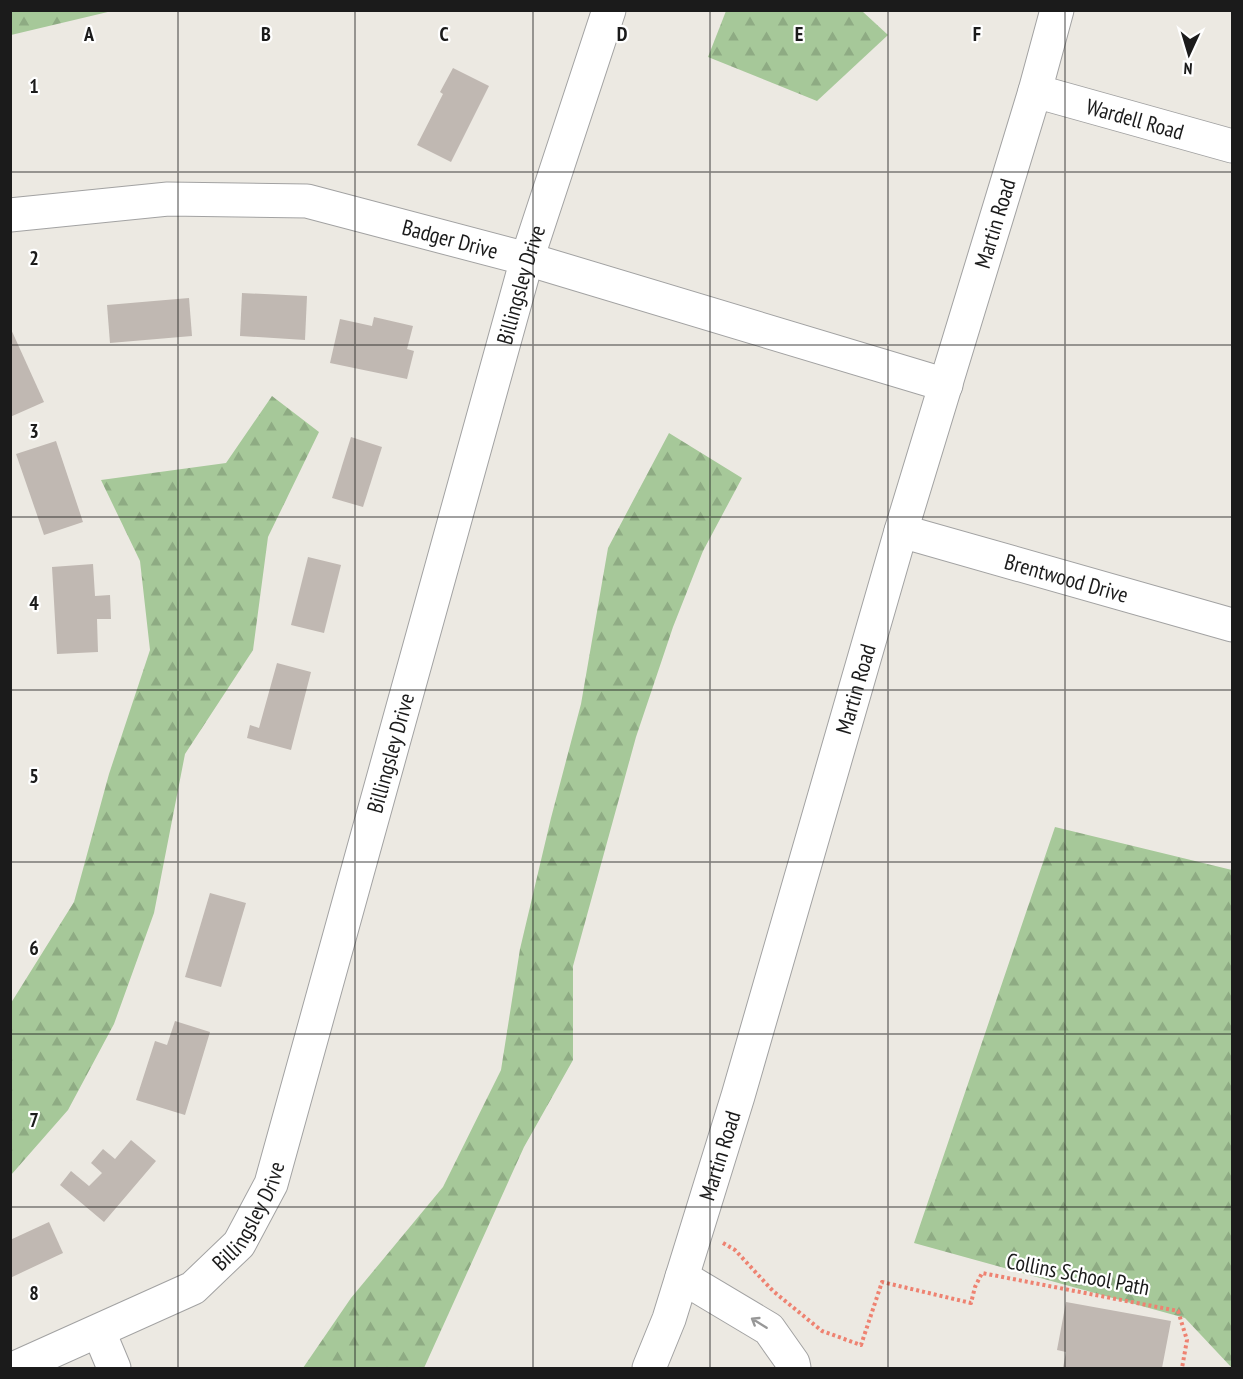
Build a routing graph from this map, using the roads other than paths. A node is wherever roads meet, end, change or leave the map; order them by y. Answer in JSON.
{"nodes":[{"id":1,"x":609,"y":10,"type":"edge"},
{"id":2,"x":1057,"y":10,"type":"edge"},
{"id":3,"x":1035,"y":91,"type":"junction"},
{"id":4,"x":1233,"y":146,"type":"edge"},
{"id":5,"x":10,"y":214,"type":"edge"},
{"id":6,"x":527,"y":259,"type":"junction"},
{"id":7,"x":946,"y":385,"type":"junction"},
{"id":8,"x":901,"y":531,"type":"junction"},
{"id":9,"x":1233,"y":625,"type":"edge"},
{"id":10,"x":682,"y":1277,"type":"junction"},
{"id":11,"x":99,"y":1332,"type":"junction"},
{"id":12,"x":15,"y":1368,"type":"edge"},
{"id":13,"x":114,"y":1368,"type":"edge"},
{"id":14,"x":650,"y":1368,"type":"edge"},
{"id":15,"x":794,"y":1368,"type":"edge"}],
"edges":[{"from":1,"to":6,"type":"street","name":"Billingsley Drive"},
{"from":2,"to":3,"type":"street","name":"Martin Road"},
{"from":3,"to":4,"type":"street","name":"Wardell Road"},
{"from":3,"to":7,"type":"street","name":"Martin Road"},
{"from":5,"to":6,"type":"street","name":"Badger Drive"},
{"from":6,"to":7,"type":"street","name":"Badger Drive"},
{"from":6,"to":11,"type":"street","name":"Billingsley Drive"},
{"from":7,"to":8,"type":"street","name":"Martin Road"},
{"from":8,"to":9,"type":"street","name":"Brentwood Drive"},
{"from":8,"to":10,"type":"street","name":"Martin Road"},
{"from":10,"to":14,"type":"street","name":"Martin Road"},
{"from":15,"to":10,"type":"street","one_way":true},
{"from":11,"to":12,"type":"street","name":"Billingsley Drive"},
{"from":11,"to":13,"type":"street"}]}
